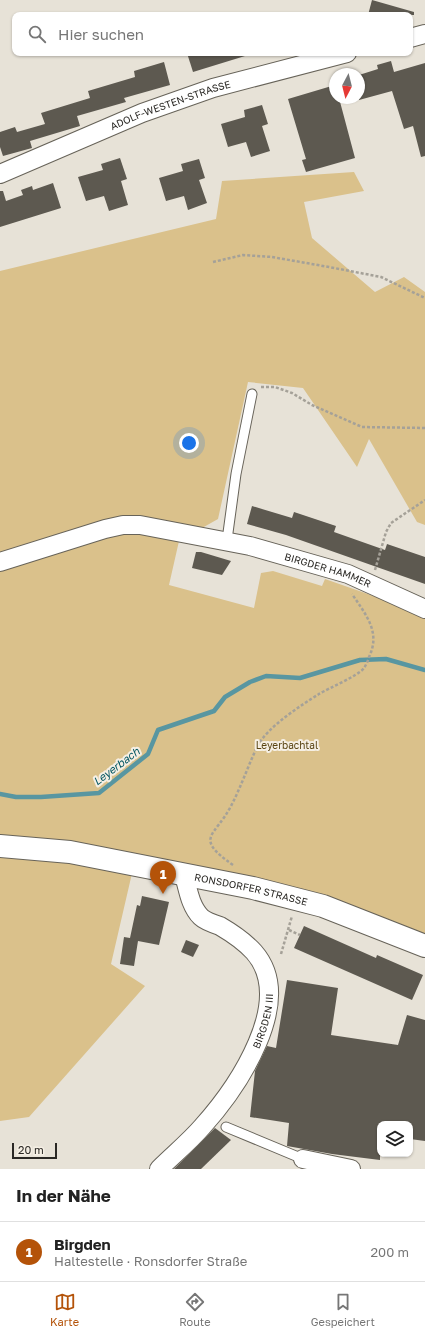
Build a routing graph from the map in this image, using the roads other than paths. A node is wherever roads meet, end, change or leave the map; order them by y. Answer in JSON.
{"nodes":[{"id":1,"x":425,"y":34,"type":"edge"},
{"id":2,"x":413,"y":37,"type":"edge"},
{"id":3,"x":335,"y":56,"type":"edge"},
{"id":4,"x":0,"y":174,"type":"edge"},
{"id":5,"x":252,"y":394,"type":"road end"},
{"id":6,"x":228,"y":540,"type":"junction"},
{"id":7,"x":0,"y":562,"type":"edge"},
{"id":8,"x":425,"y":609,"type":"edge"},
{"id":9,"x":0,"y":846,"type":"edge"},
{"id":10,"x":184,"y":875,"type":"junction"},
{"id":11,"x":425,"y":946,"type":"edge"},
{"id":12,"x":226,"y":1127,"type":"dead end"},
{"id":13,"x":303,"y":1159,"type":"joint"},
{"id":14,"x":159,"y":1169,"type":"edge"},
{"id":15,"x":351,"y":1169,"type":"edge"}],
"edges":[{"from":1,"to":2,"type":"street"},
{"from":3,"to":4,"type":"street","name":"ADOLF-WESTEN-STRASSE"},
{"from":5,"to":6,"type":"lane"},
{"from":6,"to":7,"type":"street","name":"BIRGDER HAMMER"},
{"from":6,"to":8,"type":"street","name":"BIRGDER HAMMER"},
{"from":9,"to":10,"type":"main road","name":"RONSDORFER STRASSE"},
{"from":10,"to":11,"type":"main road","name":"RONSDORFER STRASSE"},
{"from":10,"to":14,"type":"street","name":"BIRGDEN III"},
{"from":12,"to":13,"type":"lane"},
{"from":13,"to":15,"type":"street"}]}
